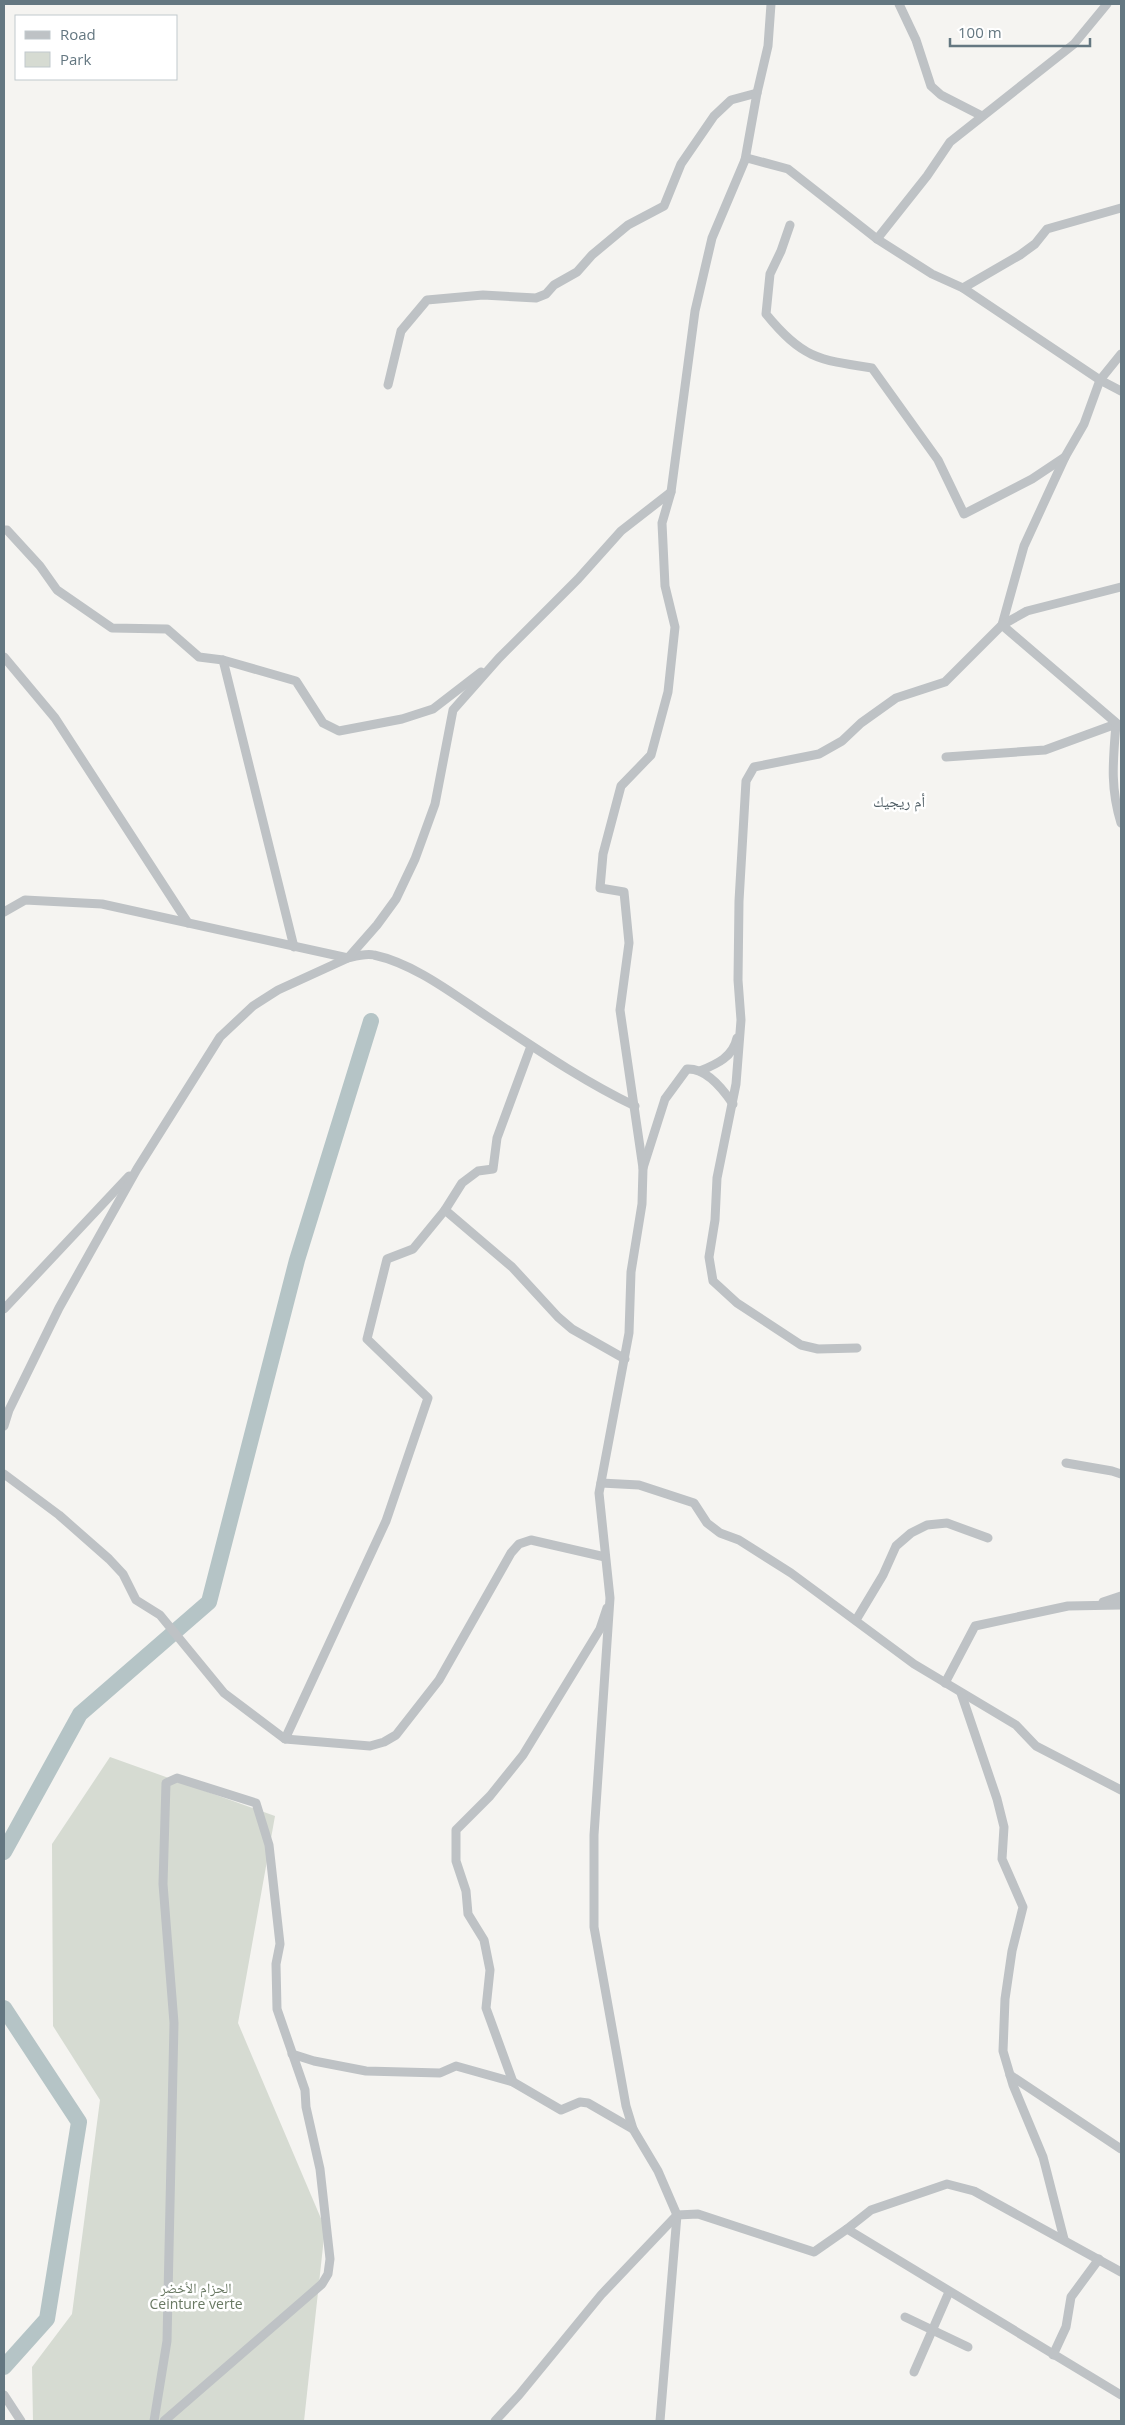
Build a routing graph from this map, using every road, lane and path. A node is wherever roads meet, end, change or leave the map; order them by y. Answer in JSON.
{"nodes":[{"id":1,"x":771,"y":4,"type":"edge"},
{"id":2,"x":900,"y":4,"type":"edge"},
{"id":3,"x":1107,"y":4,"type":"edge"},
{"id":4,"x":756,"y":93,"type":"junction"},
{"id":5,"x":982,"y":116,"type":"junction"},
{"id":6,"x":745,"y":160,"type":"junction"},
{"id":7,"x":1121,"y":208,"type":"edge"},
{"id":8,"x":790,"y":225,"type":"dead end"},
{"id":9,"x":877,"y":239,"type":"junction"},
{"id":10,"x":963,"y":288,"type":"junction"},
{"id":11,"x":1121,"y":354,"type":"edge"},
{"id":12,"x":1100,"y":380,"type":"junction"},
{"id":13,"x":388,"y":385,"type":"dead end"},
{"id":14,"x":1121,"y":391,"type":"edge"},
{"id":15,"x":1065,"y":457,"type":"junction"},
{"id":16,"x":671,"y":492,"type":"junction"},
{"id":17,"x":5,"y":530,"type":"edge"},
{"id":18,"x":1121,"y":588,"type":"edge"},
{"id":19,"x":1002,"y":625,"type":"junction"},
{"id":20,"x":4,"y":657,"type":"edge"},
{"id":21,"x":499,"y":658,"type":"junction"},
{"id":22,"x":223,"y":660,"type":"junction"},
{"id":23,"x":1119,"y":726,"type":"edge"},
{"id":24,"x":946,"y":757,"type":"dead end"},
{"id":25,"x":1121,"y":823,"type":"edge"},
{"id":26,"x":4,"y":912,"type":"edge"},
{"id":27,"x":188,"y":924,"type":"junction"},
{"id":28,"x":294,"y":947,"type":"junction"},
{"id":29,"x":348,"y":958,"type":"junction"},
{"id":30,"x":741,"y":1020,"type":"junction"},
{"id":31,"x":531,"y":1046,"type":"junction"},
{"id":32,"x":700,"y":1071,"type":"junction"},
{"id":33,"x":732,"y":1104,"type":"junction"},
{"id":34,"x":635,"y":1106,"type":"junction"},
{"id":35,"x":643,"y":1168,"type":"junction"},
{"id":36,"x":137,"y":1169,"type":"junction"},
{"id":37,"x":444,"y":1210,"type":"junction"},
{"id":38,"x":4,"y":1309,"type":"edge"},
{"id":39,"x":857,"y":1348,"type":"dead end"},
{"id":40,"x":625,"y":1359,"type":"junction"},
{"id":41,"x":4,"y":1426,"type":"edge"},
{"id":42,"x":1066,"y":1463,"type":"dead end"},
{"id":43,"x":4,"y":1474,"type":"edge"},
{"id":44,"x":1121,"y":1474,"type":"edge"},
{"id":45,"x":601,"y":1483,"type":"junction"},
{"id":46,"x":988,"y":1538,"type":"dead end"},
{"id":47,"x":605,"y":1557,"type":"junction"},
{"id":48,"x":1121,"y":1596,"type":"edge"},
{"id":49,"x":610,"y":1598,"type":"junction"},
{"id":50,"x":1093,"y":1605,"type":"junction"},
{"id":51,"x":1121,"y":1605,"type":"edge"},
{"id":52,"x":856,"y":1620,"type":"junction"},
{"id":53,"x":945,"y":1683,"type":"junction"},
{"id":54,"x":960,"y":1693,"type":"junction"},
{"id":55,"x":285,"y":1739,"type":"junction"},
{"id":56,"x":1121,"y":1790,"type":"edge"},
{"id":57,"x":292,"y":2054,"type":"junction"},
{"id":58,"x":1010,"y":2075,"type":"junction"},
{"id":59,"x":514,"y":2082,"type":"junction"},
{"id":60,"x":633,"y":2129,"type":"junction"},
{"id":61,"x":1121,"y":2149,"type":"edge"},
{"id":62,"x":677,"y":2216,"type":"junction"},
{"id":63,"x":847,"y":2229,"type":"junction"},
{"id":64,"x":1064,"y":2239,"type":"junction"},
{"id":65,"x":1099,"y":2259,"type":"junction"},
{"id":66,"x":1121,"y":2272,"type":"edge"},
{"id":67,"x":949,"y":2292,"type":"junction"},
{"id":68,"x":905,"y":2317,"type":"dead end"},
{"id":69,"x":932,"y":2330,"type":"junction"},
{"id":70,"x":968,"y":2347,"type":"dead end"},
{"id":71,"x":1053,"y":2355,"type":"junction"},
{"id":72,"x":914,"y":2372,"type":"dead end"},
{"id":73,"x":4,"y":2395,"type":"edge"},
{"id":74,"x":1121,"y":2395,"type":"edge"},
{"id":75,"x":21,"y":2421,"type":"edge"},
{"id":76,"x":154,"y":2421,"type":"edge"},
{"id":77,"x":164,"y":2421,"type":"edge"},
{"id":78,"x":495,"y":2421,"type":"edge"},
{"id":79,"x":660,"y":2421,"type":"edge"}],
"edges":[{"from":1,"to":4,"type":"street"},
{"from":2,"to":5,"type":"street"},
{"from":3,"to":5,"type":"street"},
{"from":4,"to":6,"type":"street"},
{"from":4,"to":13,"type":"street"},
{"from":5,"to":9,"type":"street"},
{"from":6,"to":9,"type":"street"},
{"from":6,"to":16,"type":"street"},
{"from":7,"to":10,"type":"street"},
{"from":8,"to":15,"type":"street"},
{"from":9,"to":10,"type":"street"},
{"from":10,"to":12,"type":"street"},
{"from":11,"to":12,"type":"street"},
{"from":12,"to":14,"type":"street"},
{"from":12,"to":15,"type":"street"},
{"from":15,"to":19,"type":"street"},
{"from":16,"to":21,"type":"street"},
{"from":16,"to":34,"type":"street"},
{"from":17,"to":22,"type":"street"},
{"from":18,"to":19,"type":"street"},
{"from":19,"to":23,"type":"street"},
{"from":19,"to":30,"type":"street"},
{"from":20,"to":27,"type":"street"},
{"from":21,"to":22,"type":"street"},
{"from":21,"to":29,"type":"street"},
{"from":22,"to":28,"type":"street"},
{"from":23,"to":24,"type":"street"},
{"from":23,"to":25,"type":"street"},
{"from":26,"to":27,"type":"street"},
{"from":27,"to":28,"type":"street"},
{"from":28,"to":29,"type":"street"},
{"from":29,"to":31,"type":"street"},
{"from":29,"to":36,"type":"street"},
{"from":30,"to":32,"type":"street"},
{"from":30,"to":33,"type":"street"},
{"from":31,"to":34,"type":"street"},
{"from":31,"to":37,"type":"street"},
{"from":32,"to":33,"type":"street"},
{"from":32,"to":35,"type":"street"},
{"from":33,"to":39,"type":"street"},
{"from":34,"to":35,"type":"street"},
{"from":35,"to":40,"type":"street"},
{"from":36,"to":38,"type":"street"},
{"from":36,"to":41,"type":"street"},
{"from":37,"to":40,"type":"street"},
{"from":37,"to":55,"type":"street"},
{"from":40,"to":45,"type":"street"},
{"from":42,"to":44,"type":"street"},
{"from":43,"to":55,"type":"street"},
{"from":45,"to":47,"type":"street"},
{"from":45,"to":52,"type":"street"},
{"from":46,"to":52,"type":"street"},
{"from":47,"to":49,"type":"street"},
{"from":47,"to":55,"type":"street"},
{"from":48,"to":50,"type":"street"},
{"from":49,"to":59,"type":"street"},
{"from":49,"to":60,"type":"street"},
{"from":50,"to":51,"type":"street"},
{"from":50,"to":53,"type":"street"},
{"from":52,"to":53,"type":"street"},
{"from":53,"to":54,"type":"street"},
{"from":54,"to":56,"type":"street"},
{"from":54,"to":58,"type":"street"},
{"from":57,"to":59,"type":"street"},
{"from":57,"to":76,"type":"street"},
{"from":57,"to":77,"type":"street"},
{"from":58,"to":61,"type":"street"},
{"from":58,"to":64,"type":"street"},
{"from":59,"to":60,"type":"street"},
{"from":60,"to":62,"type":"street"},
{"from":62,"to":63,"type":"street"},
{"from":62,"to":78,"type":"street"},
{"from":62,"to":79,"type":"street"},
{"from":63,"to":64,"type":"street"},
{"from":63,"to":67,"type":"street"},
{"from":64,"to":65,"type":"street"},
{"from":65,"to":66,"type":"street"},
{"from":65,"to":71,"type":"street"},
{"from":67,"to":69,"type":"street"},
{"from":67,"to":71,"type":"street"},
{"from":68,"to":69,"type":"street"},
{"from":69,"to":70,"type":"street"},
{"from":69,"to":72,"type":"street"},
{"from":71,"to":74,"type":"street"},
{"from":73,"to":75,"type":"street"}]}
